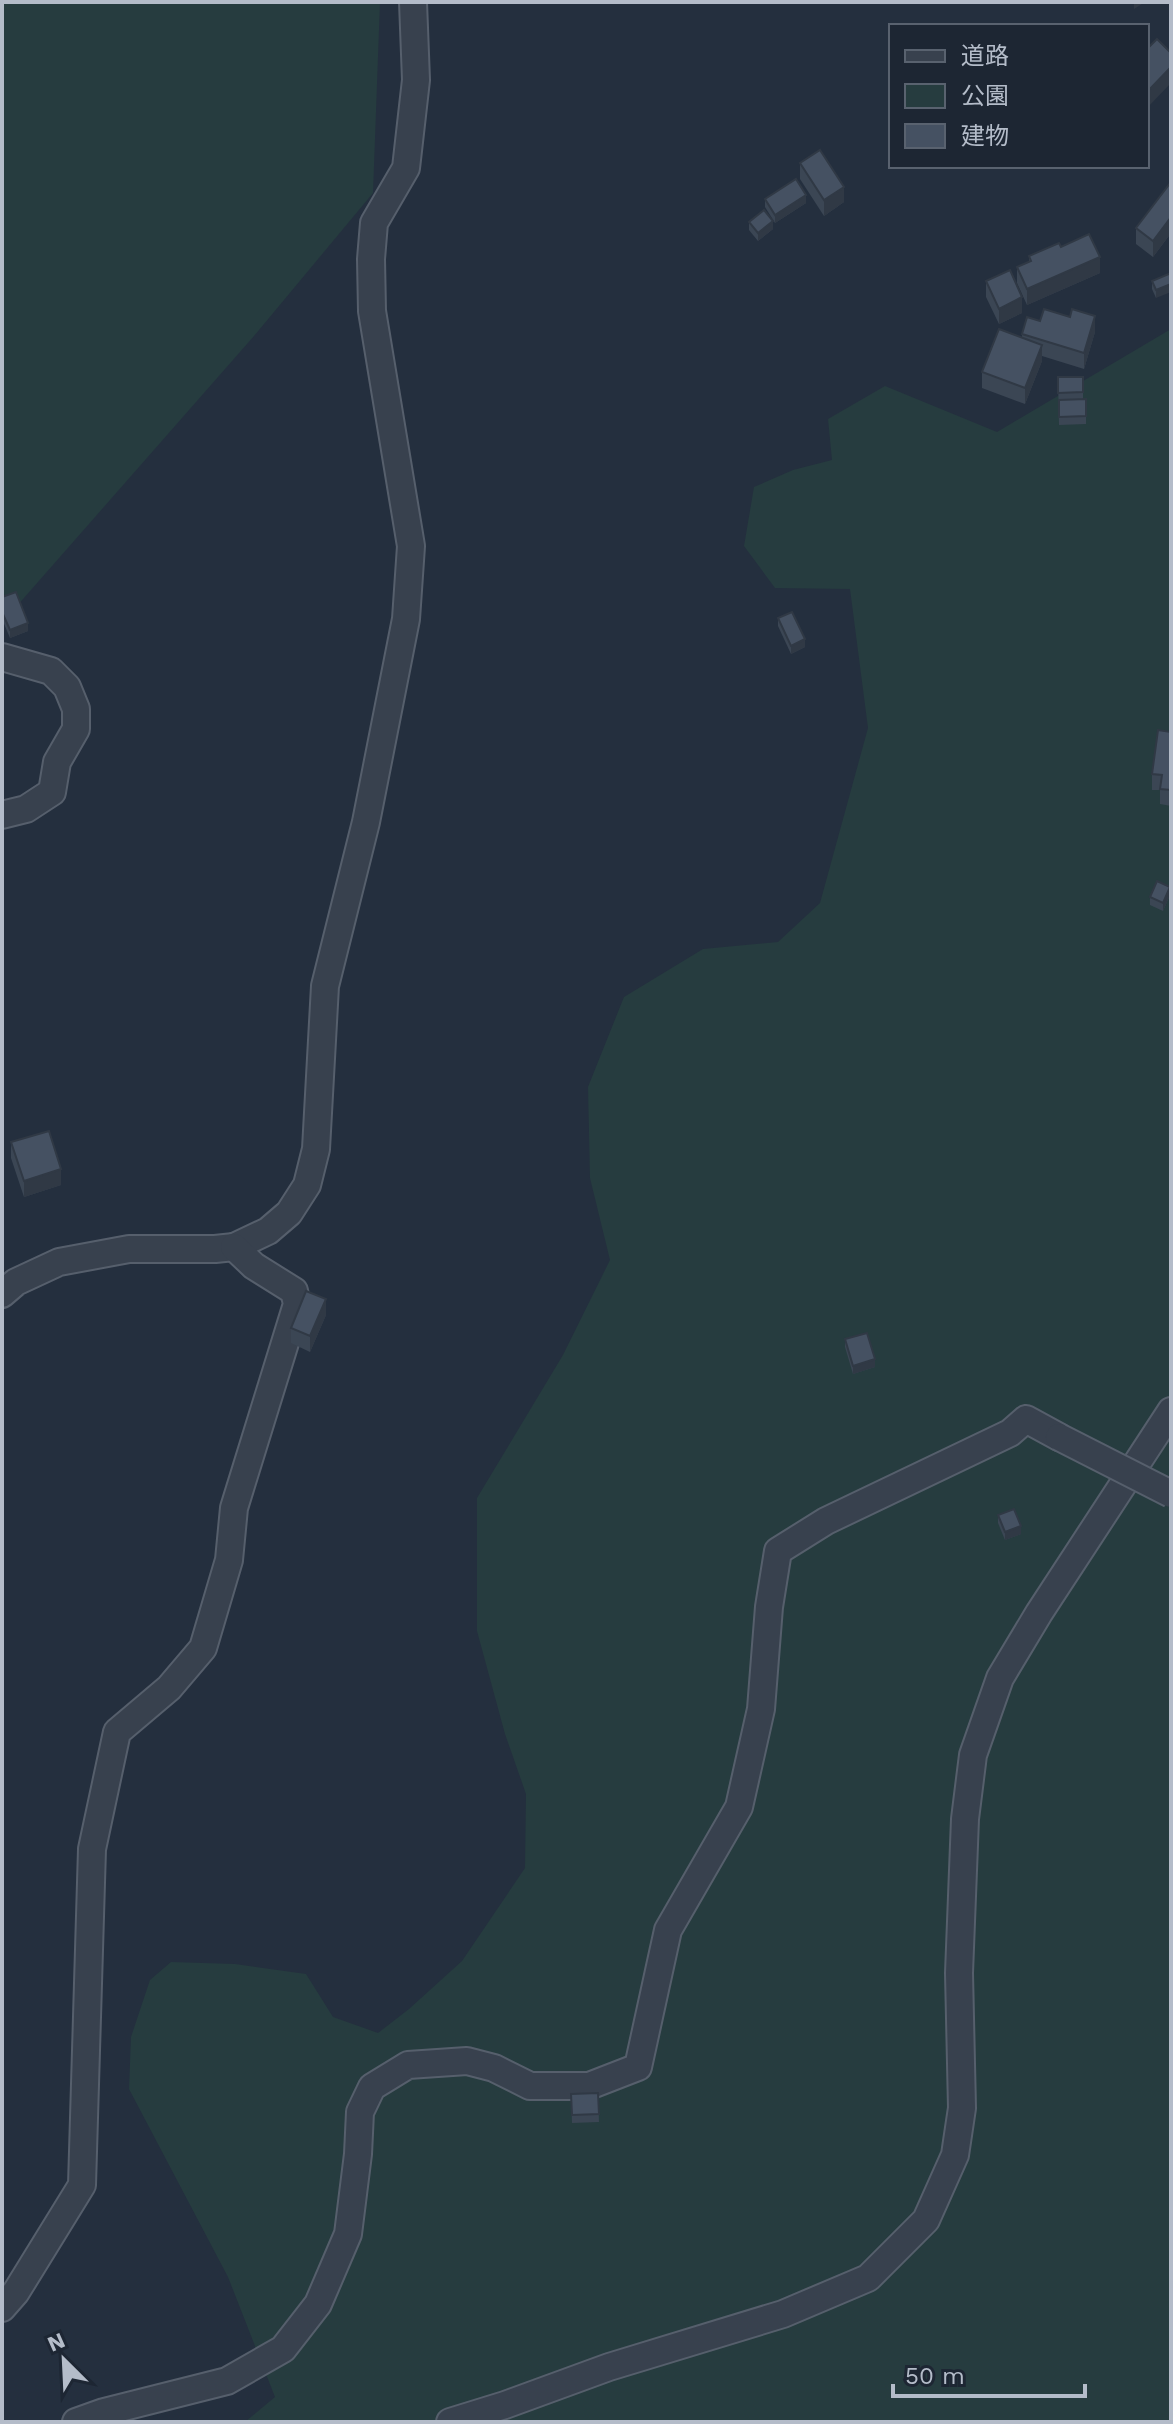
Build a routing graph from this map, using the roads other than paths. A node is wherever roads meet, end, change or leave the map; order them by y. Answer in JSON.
{"nodes":[{"id":1,"x":413,"y":2,"type":"edge"},
{"id":2,"x":2,"y":657,"type":"edge"},
{"id":3,"x":2,"y":815,"type":"edge"},
{"id":4,"x":234,"y":1247,"type":"junction"},
{"id":5,"x":2,"y":1294,"type":"edge"},
{"id":6,"x":1171,"y":1411,"type":"edge"},
{"id":7,"x":1171,"y":1494,"type":"edge"},
{"id":8,"x":2,"y":2308,"type":"edge"},
{"id":9,"x":76,"y":2422,"type":"edge"},
{"id":10,"x":450,"y":2422,"type":"edge"}],
"edges":[{"from":1,"to":4,"type":"street"},
{"from":2,"to":3,"type":"street"},
{"from":4,"to":5,"type":"street"},
{"from":4,"to":8,"type":"street"},
{"from":6,"to":10,"type":"street"},
{"from":7,"to":9,"type":"street","bridge":true}]}
